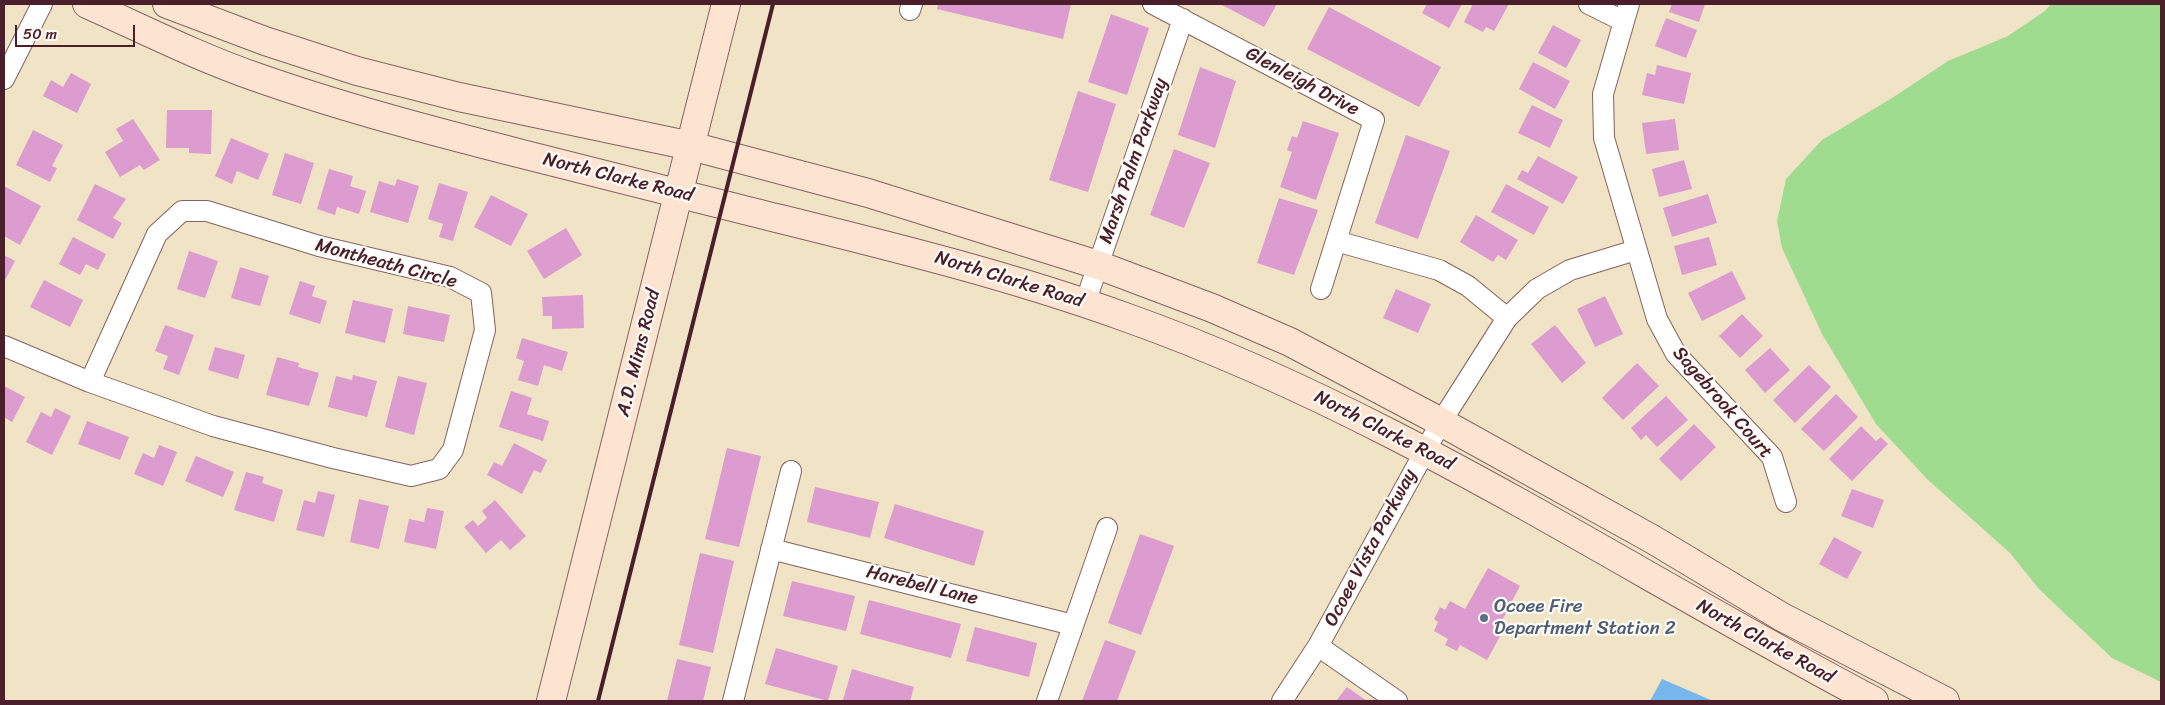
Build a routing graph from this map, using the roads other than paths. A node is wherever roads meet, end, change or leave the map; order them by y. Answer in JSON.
{"nodes":[{"id":1,"x":42,"y":4,"type":"edge"},
{"id":2,"x":88,"y":4,"type":"edge"},
{"id":3,"x":167,"y":4,"type":"edge"},
{"id":4,"x":726,"y":4,"type":"edge"},
{"id":5,"x":1153,"y":4,"type":"edge"},
{"id":6,"x":1589,"y":4,"type":"edge"},
{"id":7,"x":1626,"y":12,"type":"edge"},
{"id":8,"x":1183,"y":19,"type":"junction"},
{"id":9,"x":4,"y":79,"type":"edge"},
{"id":10,"x":690,"y":146,"type":"junction"},
{"id":11,"x":679,"y":193,"type":"junction"},
{"id":12,"x":1336,"y":241,"type":"junction"},
{"id":13,"x":1636,"y":250,"type":"junction"},
{"id":14,"x":1098,"y":265,"type":"junction"},
{"id":15,"x":1321,"y":289,"type":"dead end"},
{"id":16,"x":1085,"y":303,"type":"junction"},
{"id":17,"x":1507,"y":318,"type":"junction"},
{"id":18,"x":4,"y":346,"type":"edge"},
{"id":19,"x":90,"y":382,"type":"junction"},
{"id":20,"x":1441,"y":422,"type":"junction"},
{"id":21,"x":1425,"y":450,"type":"junction"},
{"id":22,"x":790,"y":471,"type":"dead end"},
{"id":23,"x":1786,"y":502,"type":"dead end"},
{"id":24,"x":1107,"y":528,"type":"dead end"},
{"id":25,"x":771,"y":549,"type":"junction"},
{"id":26,"x":1073,"y":625,"type":"junction"},
{"id":27,"x":1318,"y":646,"type":"junction"},
{"id":28,"x":551,"y":701,"type":"edge"},
{"id":29,"x":733,"y":701,"type":"edge"},
{"id":30,"x":1047,"y":701,"type":"edge"},
{"id":31,"x":1282,"y":701,"type":"edge"},
{"id":32,"x":1397,"y":701,"type":"edge"},
{"id":33,"x":1874,"y":701,"type":"edge"},
{"id":34,"x":1945,"y":701,"type":"edge"}],
"edges":[{"from":1,"to":9,"type":"street"},
{"from":2,"to":11,"type":"street","name":"North Clarke Road"},
{"from":3,"to":10,"type":"street","name":"North Clarke Road"},
{"from":4,"to":10,"type":"street","name":"A.D. Mims Road"},
{"from":5,"to":8,"type":"street","name":"Glenleigh Drive"},
{"from":6,"to":7,"type":"street"},
{"from":7,"to":13,"type":"street","name":"Sagebrook Court"},
{"from":8,"to":12,"type":"street","name":"Glenleigh Drive"},
{"from":8,"to":14,"type":"street","name":"Marsh Palm Parkway"},
{"from":10,"to":11,"type":"street","name":"A.D. Mims Road"},
{"from":10,"to":14,"type":"street","name":"North Clarke Road"},
{"from":11,"to":16,"type":"street","name":"North Clarke Road"},
{"from":11,"to":28,"type":"street","name":"A.D. Mims Road"},
{"from":12,"to":15,"type":"street","name":"Glenleigh Drive"},
{"from":12,"to":17,"type":"street"},
{"from":13,"to":17,"type":"street","name":"Ocoee Vista Parkway"},
{"from":13,"to":23,"type":"street","name":"Sagebrook Court"},
{"from":14,"to":16,"type":"street","name":"Marsh Palm Parkway"},
{"from":14,"to":20,"type":"street","name":"North Clarke Road"},
{"from":16,"to":21,"type":"street","name":"North Clarke Road"},
{"from":17,"to":20,"type":"street","name":"Ocoee Vista Parkway"},
{"from":18,"to":19,"type":"street","name":"Montheath Circle"},
{"from":19,"to":19,"type":"street","name":"Montheath Circle"},
{"from":20,"to":21,"type":"street","name":"Ocoee Vista Parkway"},
{"from":20,"to":34,"type":"street","name":"North Clarke Road"},
{"from":21,"to":27,"type":"street","name":"Ocoee Vista Parkway"},
{"from":21,"to":33,"type":"street","name":"North Clarke Road"},
{"from":22,"to":25,"type":"street"},
{"from":24,"to":26,"type":"street"},
{"from":25,"to":26,"type":"street","name":"Harebell Lane"},
{"from":25,"to":29,"type":"street"},
{"from":26,"to":30,"type":"street"},
{"from":27,"to":31,"type":"street","name":"Ocoee Vista Parkway"},
{"from":27,"to":32,"type":"street"}]}
